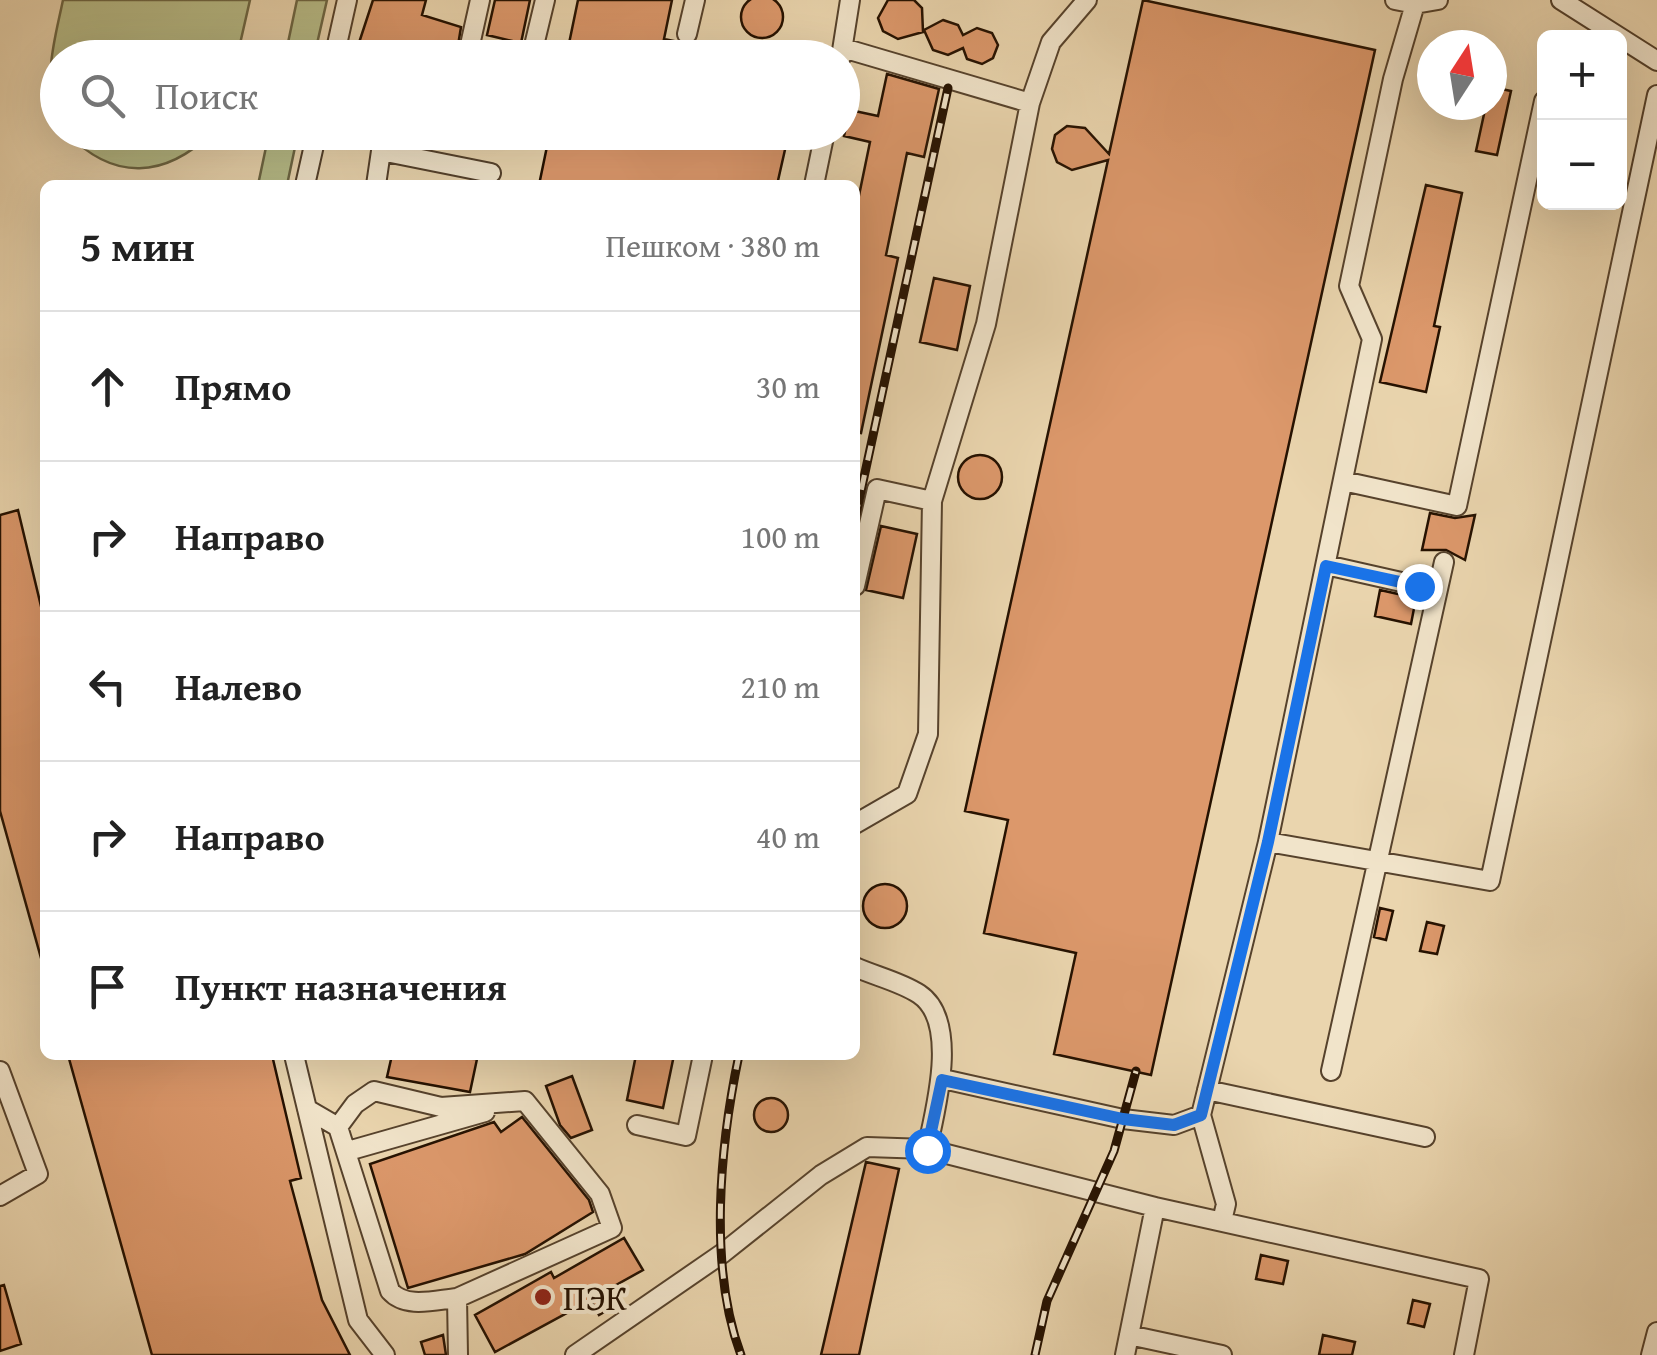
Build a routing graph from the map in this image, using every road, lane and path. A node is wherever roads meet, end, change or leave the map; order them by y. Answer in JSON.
{"nodes":[{"id":1,"x":347,"y":0,"type":"edge"},
{"id":2,"x":480,"y":0,"type":"edge"},
{"id":3,"x":544,"y":0,"type":"edge"},
{"id":4,"x":694,"y":0,"type":"edge"},
{"id":5,"x":850,"y":0,"type":"edge"},
{"id":6,"x":1087,"y":0,"type":"edge"},
{"id":7,"x":1396,"y":0,"type":"edge"},
{"id":8,"x":1438,"y":0,"type":"edge"},
{"id":9,"x":1561,"y":0,"type":"edge"},
{"id":10,"x":1415,"y":2,"type":"edge"},
{"id":11,"x":687,"y":34,"type":"dead end"},
{"id":12,"x":338,"y":40,"type":"edge"},
{"id":13,"x":471,"y":40,"type":"edge"},
{"id":14,"x":536,"y":40,"type":"edge"},
{"id":15,"x":844,"y":40,"type":"edge"},
{"id":16,"x":860,"y":58,"type":"edge"},
{"id":17,"x":1657,"y":61,"type":"edge"},
{"id":18,"x":1657,"y":95,"type":"edge"},
{"id":19,"x":1030,"y":103,"type":"junction"},
{"id":20,"x":1540,"y":120,"type":"edge"},
{"id":21,"x":313,"y":150,"type":"edge"},
{"id":22,"x":821,"y":150,"type":"edge"},
{"id":23,"x":491,"y":172,"type":"dead end"},
{"id":24,"x":307,"y":180,"type":"edge"},
{"id":25,"x":377,"y":180,"type":"edge"},
{"id":26,"x":815,"y":180,"type":"edge"},
{"id":27,"x":1343,"y":481,"type":"junction"},
{"id":28,"x":932,"y":501,"type":"junction"},
{"id":29,"x":1444,"y":562,"type":"dead end"},
{"id":30,"x":860,"y":564,"type":"edge"},
{"id":31,"x":1326,"y":566,"type":"junction"},
{"id":32,"x":1419,"y":586,"type":"dead end"},
{"id":33,"x":860,"y":821,"type":"edge"},
{"id":34,"x":1268,"y":842,"type":"junction"},
{"id":35,"x":1380,"y":858,"type":"junction"},
{"id":36,"x":860,"y":969,"type":"edge"},
{"id":37,"x":295,"y":1060,"type":"edge"},
{"id":38,"x":702,"y":1060,"type":"edge"},
{"id":39,"x":0,"y":1071,"type":"edge"},
{"id":40,"x":1331,"y":1072,"type":"dead end"},
{"id":41,"x":942,"y":1080,"type":"junction"},
{"id":42,"x":1207,"y":1090,"type":"junction"},
{"id":43,"x":307,"y":1110,"type":"junction"},
{"id":44,"x":485,"y":1112,"type":"dead end"},
{"id":45,"x":1201,"y":1115,"type":"junction"},
{"id":46,"x":637,"y":1125,"type":"dead end"},
{"id":47,"x":338,"y":1127,"type":"junction"},
{"id":48,"x":1425,"y":1137,"type":"dead end"},
{"id":49,"x":927,"y":1150,"type":"junction"},
{"id":50,"x":348,"y":1151,"type":"junction"},
{"id":51,"x":0,"y":1196,"type":"edge"},
{"id":52,"x":1155,"y":1207,"type":"junction"},
{"id":53,"x":1222,"y":1221,"type":"junction"},
{"id":54,"x":458,"y":1298,"type":"junction"},
{"id":55,"x":1657,"y":1332,"type":"edge"},
{"id":56,"x":1129,"y":1335,"type":"junction"},
{"id":57,"x":385,"y":1355,"type":"edge"},
{"id":58,"x":458,"y":1355,"type":"edge"},
{"id":59,"x":574,"y":1355,"type":"edge"},
{"id":60,"x":1125,"y":1355,"type":"edge"},
{"id":61,"x":1222,"y":1355,"type":"edge"},
{"id":62,"x":1464,"y":1355,"type":"edge"},
{"id":63,"x":1651,"y":1355,"type":"edge"}],
"edges":[{"from":1,"to":12,"type":"street"},
{"from":2,"to":13,"type":"street"},
{"from":3,"to":14,"type":"street"},
{"from":4,"to":11,"type":"street"},
{"from":5,"to":15,"type":"street"},
{"from":6,"to":19,"type":"street"},
{"from":7,"to":10,"type":"street"},
{"from":8,"to":10,"type":"street"},
{"from":9,"to":17,"type":"street"},
{"from":10,"to":27,"type":"street"},
{"from":16,"to":19,"type":"street"},
{"from":18,"to":35,"type":"street"},
{"from":19,"to":28,"type":"street"},
{"from":20,"to":27,"type":"street"},
{"from":21,"to":24,"type":"street"},
{"from":22,"to":26,"type":"street"},
{"from":23,"to":25,"type":"street"},
{"from":27,"to":31,"type":"street"},
{"from":28,"to":30,"type":"street"},
{"from":28,"to":33,"type":"street"},
{"from":29,"to":35,"type":"street"},
{"from":31,"to":32,"type":"street"},
{"from":31,"to":34,"type":"street"},
{"from":34,"to":35,"type":"street"},
{"from":34,"to":42,"type":"street"},
{"from":35,"to":40,"type":"street"},
{"from":36,"to":41,"type":"street"},
{"from":37,"to":43,"type":"street"},
{"from":38,"to":46,"type":"street"},
{"from":39,"to":51,"type":"street"},
{"from":41,"to":45,"type":"street"},
{"from":41,"to":49,"type":"street"},
{"from":42,"to":45,"type":"street"},
{"from":42,"to":48,"type":"street"},
{"from":43,"to":47,"type":"street"},
{"from":43,"to":57,"type":"street"},
{"from":44,"to":50,"type":"street"},
{"from":45,"to":53,"type":"street"},
{"from":47,"to":50,"type":"street"},
{"from":47,"to":54,"type":"street"},
{"from":49,"to":52,"type":"street"},
{"from":49,"to":59,"type":"street"},
{"from":50,"to":54,"type":"street"},
{"from":52,"to":53,"type":"street"},
{"from":52,"to":56,"type":"street"},
{"from":53,"to":62,"type":"street"},
{"from":54,"to":58,"type":"street"},
{"from":55,"to":63,"type":"street"},
{"from":56,"to":60,"type":"street"},
{"from":56,"to":61,"type":"street"}]}
